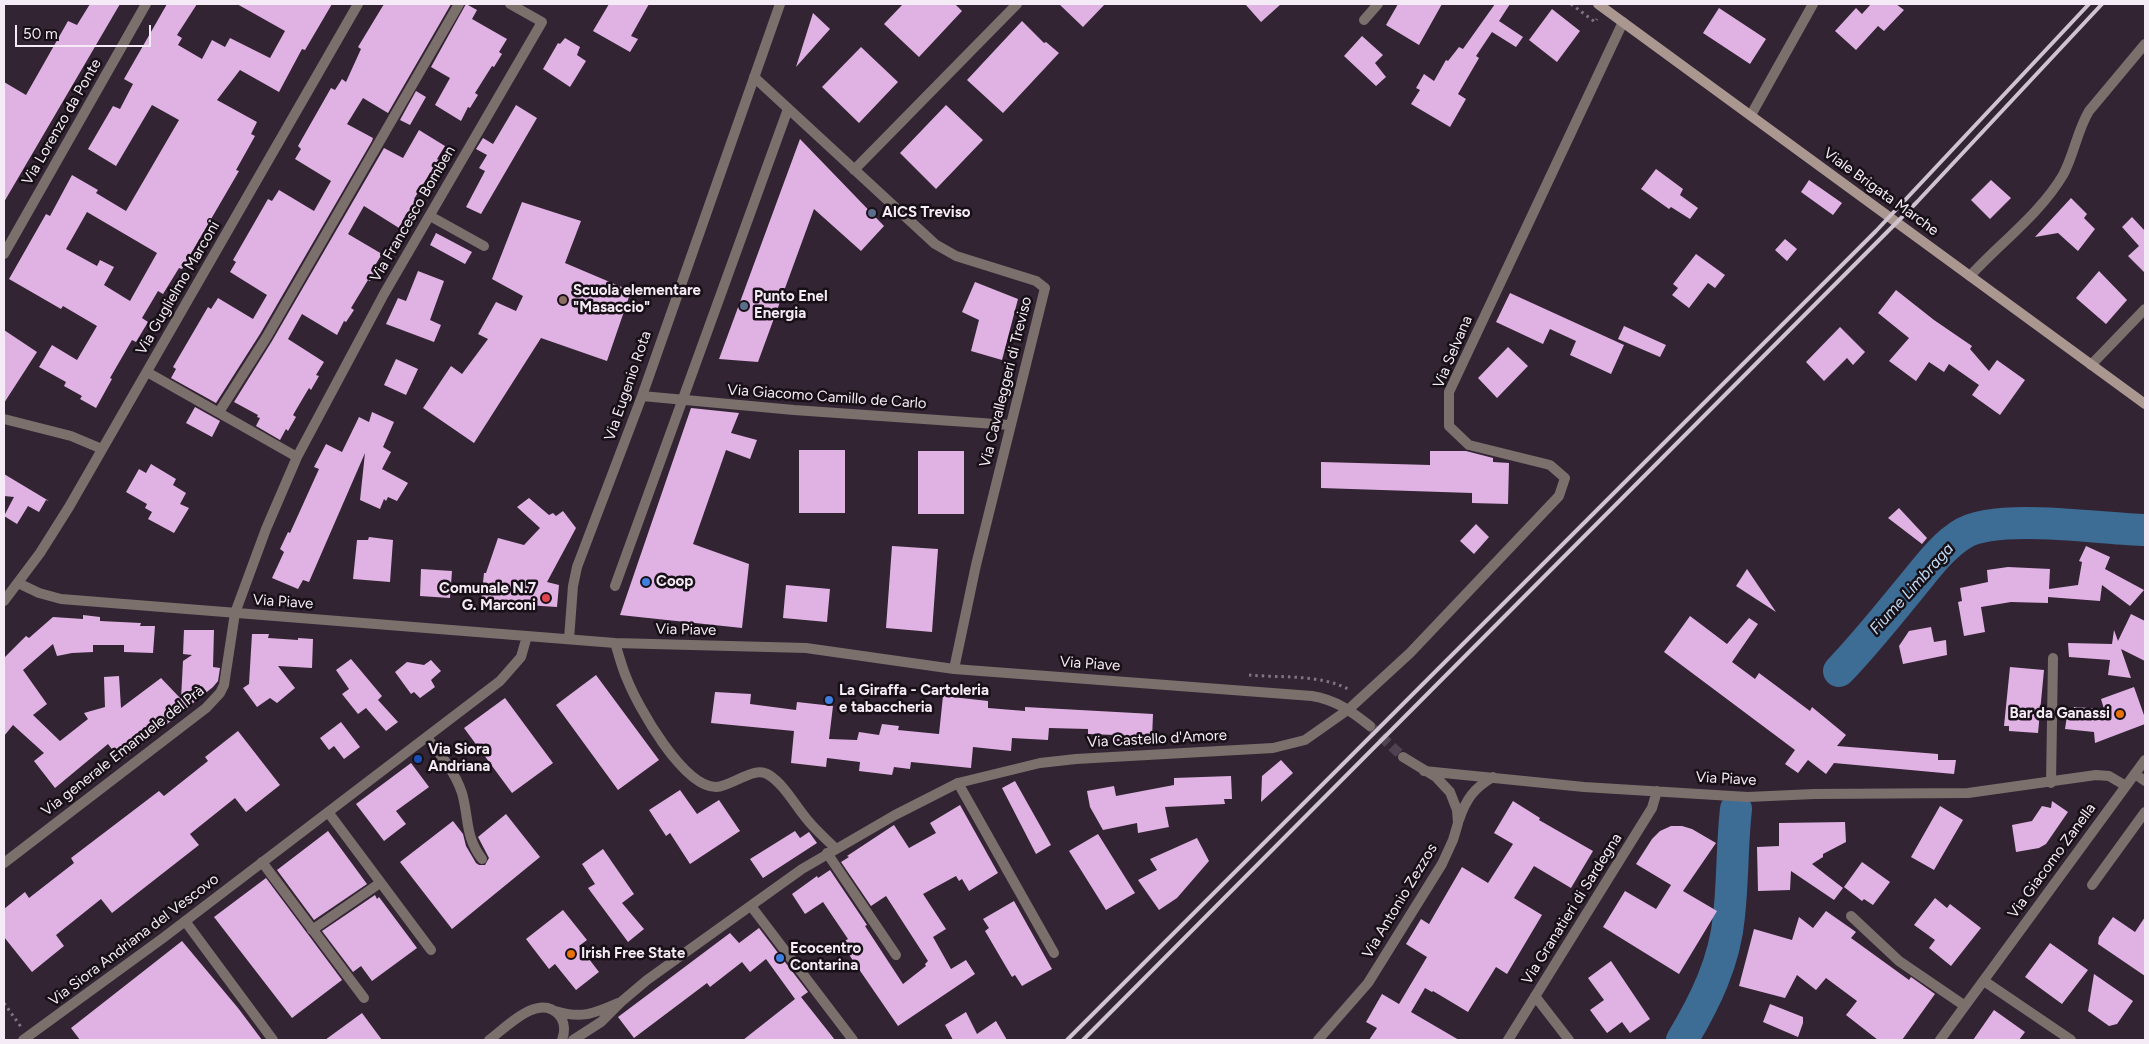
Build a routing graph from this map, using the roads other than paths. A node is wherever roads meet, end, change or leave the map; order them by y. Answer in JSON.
{"nodes":[{"id":1,"x":146,"y":4,"type":"edge"},
{"id":2,"x":358,"y":4,"type":"edge"},
{"id":3,"x":459,"y":4,"type":"edge"},
{"id":4,"x":510,"y":4,"type":"edge"},
{"id":5,"x":780,"y":4,"type":"edge"},
{"id":6,"x":1017,"y":4,"type":"edge"},
{"id":7,"x":1378,"y":4,"type":"edge"},
{"id":8,"x":1598,"y":4,"type":"edge"},
{"id":9,"x":1814,"y":4,"type":"edge"},
{"id":10,"x":1364,"y":20,"type":"dead end"},
{"id":11,"x":1623,"y":22,"type":"junction"},
{"id":12,"x":2145,"y":44,"type":"edge"},
{"id":13,"x":754,"y":77,"type":"junction"},
{"id":14,"x":788,"y":109,"type":"junction"},
{"id":15,"x":1751,"y":115,"type":"junction"},
{"id":16,"x":854,"y":170,"type":"junction"},
{"id":17,"x":430,"y":216,"type":"junction"},
{"id":18,"x":484,"y":246,"type":"dead end"},
{"id":19,"x":4,"y":254,"type":"edge"},
{"id":20,"x":1970,"y":276,"type":"junction"},
{"id":21,"x":2145,"y":309,"type":"edge"},
{"id":22,"x":2091,"y":365,"type":"junction"},
{"id":23,"x":147,"y":372,"type":"junction"},
{"id":24,"x":642,"y":396,"type":"junction"},
{"id":25,"x":681,"y":401,"type":"junction"},
{"id":26,"x":2145,"y":404,"type":"edge"},
{"id":27,"x":219,"y":412,"type":"junction"},
{"id":28,"x":4,"y":419,"type":"edge"},
{"id":29,"x":1010,"y":425,"type":"junction"},
{"id":30,"x":102,"y":449,"type":"junction"},
{"id":31,"x":297,"y":457,"type":"junction"},
{"id":32,"x":18,"y":583,"type":"junction"},
{"id":33,"x":615,"y":586,"type":"dead end"},
{"id":34,"x":4,"y":601,"type":"edge"},
{"id":35,"x":236,"y":613,"type":"junction"},
{"id":36,"x":527,"y":636,"type":"junction"},
{"id":37,"x":569,"y":640,"type":"junction"},
{"id":38,"x":615,"y":643,"type":"junction"},
{"id":39,"x":2053,"y":658,"type":"dead end"},
{"id":40,"x":954,"y":669,"type":"junction"},
{"id":41,"x":1349,"y":709,"type":"junction"},
{"id":42,"x":1370,"y":726,"type":"tunnel mouth"},
{"id":43,"x":427,"y":738,"type":"junction"},
{"id":44,"x":1403,"y":757,"type":"tunnel mouth"},
{"id":45,"x":2145,"y":760,"type":"edge"},
{"id":46,"x":1424,"y":771,"type":"junction"},
{"id":47,"x":2135,"y":774,"type":"junction"},
{"id":48,"x":1493,"y":777,"type":"junction"},
{"id":49,"x":2145,"y":781,"type":"edge"},
{"id":50,"x":958,"y":783,"type":"junction"},
{"id":51,"x":2051,"y":783,"type":"junction"},
{"id":52,"x":2126,"y":786,"type":"junction"},
{"id":53,"x":1657,"y":791,"type":"junction"},
{"id":54,"x":328,"y":812,"type":"junction"},
{"id":55,"x":2145,"y":812,"type":"edge"},
{"id":56,"x":1458,"y":823,"type":"junction"},
{"id":57,"x":831,"y":851,"type":"junction"},
{"id":58,"x":482,"y":859,"type":"dead end"},
{"id":59,"x":262,"y":862,"type":"junction"},
{"id":60,"x":4,"y":863,"type":"edge"},
{"id":61,"x":380,"y":883,"type":"junction"},
{"id":62,"x":2092,"y":885,"type":"dead end"},
{"id":63,"x":751,"y":906,"type":"junction"},
{"id":64,"x":1851,"y":916,"type":"dead end"},
{"id":65,"x":185,"y":921,"type":"junction"},
{"id":66,"x":312,"y":930,"type":"junction"},
{"id":67,"x":431,"y":950,"type":"dead end"},
{"id":68,"x":1054,"y":953,"type":"dead end"},
{"id":69,"x":896,"y":955,"type":"dead end"},
{"id":70,"x":1984,"y":981,"type":"junction"},
{"id":71,"x":1535,"y":996,"type":"junction"},
{"id":72,"x":364,"y":998,"type":"dead end"},
{"id":73,"x":621,"y":1002,"type":"junction"},
{"id":74,"x":1965,"y":1006,"type":"junction"},
{"id":75,"x":553,"y":1010,"type":"junction"},
{"id":76,"x":27,"y":1039,"type":"edge"},
{"id":77,"x":272,"y":1040,"type":"edge"},
{"id":78,"x":489,"y":1040,"type":"edge"},
{"id":79,"x":562,"y":1040,"type":"edge"},
{"id":80,"x":573,"y":1040,"type":"edge"},
{"id":81,"x":854,"y":1040,"type":"edge"},
{"id":82,"x":1318,"y":1040,"type":"edge"},
{"id":83,"x":1508,"y":1040,"type":"edge"},
{"id":84,"x":1569,"y":1040,"type":"edge"},
{"id":85,"x":1940,"y":1040,"type":"edge"},
{"id":86,"x":2071,"y":1040,"type":"edge"}],
"edges":[{"from":1,"to":19,"type":"street","name":"Via Lorenzo da Ponte"},
{"from":2,"to":23,"type":"street","name":"Via Guglielmo Marconi"},
{"from":3,"to":27,"type":"street"},
{"from":4,"to":17,"type":"street","name":"Via Francesco Bomben"},
{"from":5,"to":13,"type":"street","name":"Via Eugenio Rota"},
{"from":6,"to":16,"type":"street"},
{"from":7,"to":10,"type":"street"},
{"from":8,"to":11,"type":"street","name":"Viale Brigata Marche"},
{"from":9,"to":15,"type":"street"},
{"from":11,"to":15,"type":"street","name":"Viale Brigata Marche"},
{"from":11,"to":41,"type":"street","name":"Via Selvana"},
{"from":12,"to":20,"type":"street"},
{"from":13,"to":14,"type":"street"},
{"from":13,"to":24,"type":"street","name":"Via Eugenio Rota"},
{"from":14,"to":16,"type":"street"},
{"from":14,"to":25,"type":"street"},
{"from":15,"to":20,"type":"street","name":"Viale Brigata Marche"},
{"from":16,"to":29,"type":"street","name":"Via Cavalleggeri di Treviso"},
{"from":17,"to":18,"type":"street"},
{"from":17,"to":31,"type":"street","name":"Via Francesco Bomben"},
{"from":20,"to":22,"type":"street","name":"Viale Brigata Marche"},
{"from":21,"to":22,"type":"street"},
{"from":22,"to":26,"type":"street","name":"Viale Brigata Marche"},
{"from":23,"to":27,"type":"street"},
{"from":23,"to":30,"type":"street","name":"Via Guglielmo Marconi"},
{"from":24,"to":25,"type":"street","name":"Via Giacomo Camillo de Carlo"},
{"from":24,"to":37,"type":"street","name":"Via Eugenio Rota"},
{"from":25,"to":29,"type":"street","name":"Via Giacomo Camillo de Carlo"},
{"from":25,"to":33,"type":"street"},
{"from":27,"to":31,"type":"street"},
{"from":28,"to":30,"type":"street"},
{"from":29,"to":40,"type":"street","name":"Via Cavalleggeri di Treviso"},
{"from":30,"to":32,"type":"street","name":"Via Guglielmo Marconi"},
{"from":31,"to":35,"type":"street","name":"Via Francesco Bomben"},
{"from":32,"to":34,"type":"street"},
{"from":32,"to":35,"type":"street","name":"Via Piave"},
{"from":35,"to":36,"type":"street","name":"Via Piave"},
{"from":35,"to":60,"type":"street","name":"Via generale Emanuele del Prà"},
{"from":36,"to":37,"type":"street","name":"Via Piave"},
{"from":36,"to":43,"type":"street","name":"Via Siora Andriana del Vescovo"},
{"from":37,"to":38,"type":"street","name":"Via Piave"},
{"from":38,"to":40,"type":"street","name":"Via Piave"},
{"from":38,"to":57,"type":"street"},
{"from":39,"to":51,"type":"street"},
{"from":40,"to":41,"type":"street","name":"Via Piave"},
{"from":41,"to":42,"type":"street","name":"Via Piave"},
{"from":41,"to":50,"type":"street","name":"Via Castello d'Amore"},
{"from":43,"to":54,"type":"street","name":"Via Siora Andriana del Vescovo"},
{"from":43,"to":58,"type":"street"},
{"from":44,"to":46,"type":"street","name":"Via Piave"},
{"from":45,"to":47,"type":"street","name":"Via Giacomo Zanella"},
{"from":46,"to":48,"type":"street","name":"Via Piave"},
{"from":46,"to":56,"type":"street"},
{"from":47,"to":49,"type":"street"},
{"from":47,"to":52,"type":"street","name":"Via Giacomo Zanella"},
{"from":48,"to":53,"type":"street","name":"Via Piave"},
{"from":48,"to":56,"type":"street","name":"Via Antonio Zezzos"},
{"from":50,"to":57,"type":"street","name":"Via Castello d'Amore"},
{"from":50,"to":68,"type":"street"},
{"from":51,"to":52,"type":"street","name":"Via Piave"},
{"from":51,"to":53,"type":"street","name":"Via Piave"},
{"from":52,"to":70,"type":"street","name":"Via Giacomo Zanella"},
{"from":53,"to":71,"type":"street","name":"Via Granatieri di Sardegna"},
{"from":54,"to":59,"type":"street","name":"Via Siora Andriana del Vescovo"},
{"from":54,"to":61,"type":"street"},
{"from":55,"to":62,"type":"street"},
{"from":56,"to":82,"type":"street","name":"Via Antonio Zezzos"},
{"from":57,"to":63,"type":"street","name":"Via Castello d'Amore"},
{"from":57,"to":69,"type":"street"},
{"from":59,"to":65,"type":"street","name":"Via Siora Andriana del Vescovo"},
{"from":59,"to":66,"type":"street"},
{"from":61,"to":66,"type":"street"},
{"from":61,"to":67,"type":"street"},
{"from":63,"to":73,"type":"street","name":"Via Castello d'Amore"},
{"from":63,"to":81,"type":"street"},
{"from":64,"to":74,"type":"street"},
{"from":65,"to":76,"type":"street","name":"Via Siora Andriana del Vescovo"},
{"from":65,"to":77,"type":"street"},
{"from":66,"to":72,"type":"street"},
{"from":70,"to":74,"type":"street","name":"Via Giacomo Zanella"},
{"from":70,"to":86,"type":"street"},
{"from":71,"to":83,"type":"street","name":"Via Granatieri di Sardegna"},
{"from":71,"to":84,"type":"street"},
{"from":73,"to":75,"type":"street","name":"Via Castello d'Amore"},
{"from":73,"to":80,"type":"street","name":"Via Castello d'Amore"},
{"from":74,"to":85,"type":"street","name":"Via Giacomo Zanella"},
{"from":75,"to":78,"type":"street","name":"Via Castello d'Amore"},
{"from":75,"to":79,"type":"street"}]}
